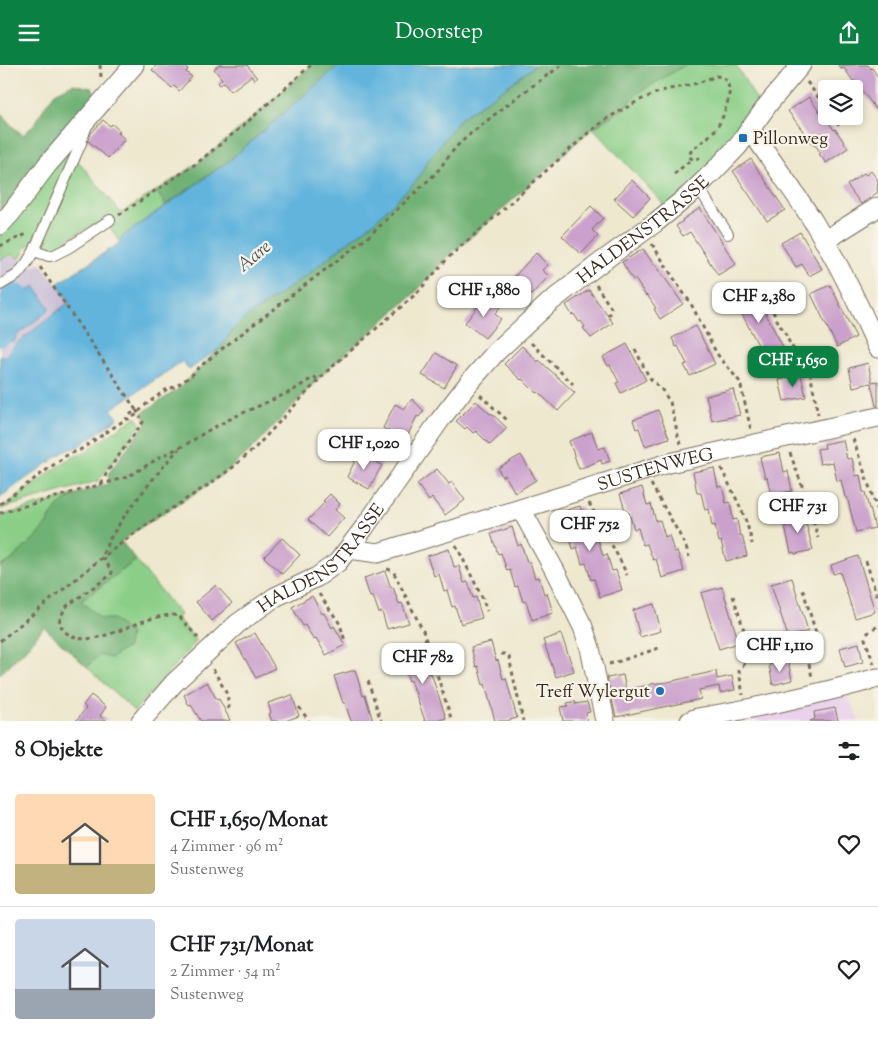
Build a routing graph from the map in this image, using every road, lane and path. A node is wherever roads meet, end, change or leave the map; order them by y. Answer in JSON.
{"nodes":[{"id":1,"x":100,"y":65,"type":"edge"},
{"id":2,"x":134,"y":65,"type":"edge"},
{"id":3,"x":311,"y":65,"type":"edge"},
{"id":4,"x":562,"y":65,"type":"edge"},
{"id":5,"x":799,"y":68,"type":"edge"},
{"id":6,"x":101,"y":75,"type":"dead end"},
{"id":7,"x":818,"y":98,"type":"edge"},
{"id":8,"x":90,"y":115,"type":"junction"},
{"id":9,"x":750,"y":129,"type":"junction"},
{"id":10,"x":708,"y":153,"type":"dead end"},
{"id":11,"x":692,"y":159,"type":"junction"},
{"id":12,"x":674,"y":174,"type":"dead end"},
{"id":13,"x":696,"y":188,"type":"junction"},
{"id":14,"x":878,"y":207,"type":"edge"},
{"id":15,"x":110,"y":220,"type":"joint"},
{"id":16,"x":0,"y":225,"type":"edge"},
{"id":17,"x":42,"y":231,"type":"junction"},
{"id":18,"x":644,"y":231,"type":"junction"},
{"id":19,"x":728,"y":234,"type":"dead end"},
{"id":20,"x":824,"y":241,"type":"junction"},
{"id":21,"x":0,"y":247,"type":"edge"},
{"id":22,"x":34,"y":251,"type":"junction"},
{"id":23,"x":38,"y":263,"type":"dead end"},
{"id":24,"x":0,"y":285,"type":"edge"},
{"id":25,"x":766,"y":297,"type":"dead end"},
{"id":26,"x":609,"y":304,"type":"dead end"},
{"id":27,"x":606,"y":315,"type":"dead end"},
{"id":28,"x":535,"y":346,"type":"dead end"},
{"id":29,"x":635,"y":349,"type":"dead end"},
{"id":30,"x":878,"y":349,"type":"edge"},
{"id":31,"x":318,"y":380,"type":"junction"},
{"id":32,"x":468,"y":384,"type":"junction"},
{"id":33,"x":573,"y":384,"type":"dead end"},
{"id":34,"x":135,"y":411,"type":"junction"},
{"id":35,"x":878,"y":417,"type":"edge"},
{"id":36,"x":126,"y":419,"type":"junction"},
{"id":37,"x":507,"y":420,"type":"dead end"},
{"id":38,"x":848,"y":424,"type":"junction"},
{"id":39,"x":822,"y":430,"type":"junction"},
{"id":40,"x":784,"y":438,"type":"junction"},
{"id":41,"x":754,"y":444,"type":"junction"},
{"id":42,"x":177,"y":449,"type":"junction"},
{"id":43,"x":714,"y":453,"type":"junction"},
{"id":44,"x":684,"y":459,"type":"junction"},
{"id":45,"x":644,"y":470,"type":"junction"},
{"id":46,"x":100,"y":484,"type":"junction"},
{"id":47,"x":582,"y":490,"type":"junction"},
{"id":48,"x":0,"y":504,"type":"edge"},
{"id":49,"x":521,"y":509,"type":"junction"},
{"id":50,"x":878,"y":512,"type":"edge"},
{"id":51,"x":0,"y":513,"type":"edge"},
{"id":52,"x":452,"y":530,"type":"junction"},
{"id":53,"x":818,"y":538,"type":"dead end"},
{"id":54,"x":752,"y":544,"type":"dead end"},
{"id":55,"x":349,"y":549,"type":"junction"},
{"id":56,"x":103,"y":557,"type":"junction"},
{"id":57,"x":689,"y":557,"type":"dead end"},
{"id":58,"x":866,"y":561,"type":"dead end"},
{"id":59,"x":387,"y":569,"type":"dead end"},
{"id":60,"x":627,"y":575,"type":"dead end"},
{"id":61,"x":803,"y":590,"type":"dead end"},
{"id":62,"x":315,"y":593,"type":"dead end"},
{"id":63,"x":733,"y":596,"type":"dead end"},
{"id":64,"x":878,"y":599,"type":"edge"},
{"id":65,"x":487,"y":611,"type":"dead end"},
{"id":66,"x":878,"y":626,"type":"edge"},
{"id":67,"x":0,"y":641,"type":"edge"},
{"id":68,"x":345,"y":641,"type":"dead end"},
{"id":69,"x":200,"y":647,"type":"junction"},
{"id":70,"x":662,"y":647,"type":"dead end"},
{"id":71,"x":501,"y":654,"type":"dead end"},
{"id":72,"x":594,"y":667,"type":"junction"},
{"id":73,"x":876,"y":672,"type":"edge"},
{"id":74,"x":368,"y":681,"type":"dead end"},
{"id":75,"x":817,"y":695,"type":"junction"},
{"id":76,"x":299,"y":707,"type":"dead end"},
{"id":77,"x":226,"y":710,"type":"dead end"},
{"id":78,"x":746,"y":710,"type":"junction"},
{"id":79,"x":141,"y":721,"type":"edge"},
{"id":80,"x":309,"y":721,"type":"edge"},
{"id":81,"x":381,"y":721,"type":"edge"},
{"id":82,"x":452,"y":721,"type":"edge"},
{"id":83,"x":523,"y":721,"type":"edge"},
{"id":84,"x":605,"y":721,"type":"edge"},
{"id":85,"x":690,"y":721,"type":"edge"}],
"edges":[{"from":1,"to":6,"type":"path"},
{"from":2,"to":8,"type":"street"},
{"from":3,"to":15,"type":"path"},
{"from":4,"to":36,"type":"path"},
{"from":5,"to":7,"type":"path"},
{"from":5,"to":9,"type":"street","name":"HALDENSTRASSE"},
{"from":8,"to":16,"type":"street"},
{"from":8,"to":17,"type":"lane"},
{"from":9,"to":13,"type":"street","name":"HALDENSTRASSE"},
{"from":9,"to":20,"type":"street"},
{"from":10,"to":11,"type":"path"},
{"from":11,"to":12,"type":"path"},
{"from":11,"to":31,"type":"path"},
{"from":13,"to":18,"type":"street","name":"HALDENSTRASSE"},
{"from":13,"to":19,"type":"lane"},
{"from":14,"to":20,"type":"street"},
{"from":15,"to":22,"type":"lane"},
{"from":17,"to":21,"type":"path"},
{"from":17,"to":22,"type":"lane"},
{"from":18,"to":32,"type":"street","name":"HALDENSTRASSE"},
{"from":18,"to":41,"type":"path"},
{"from":20,"to":30,"type":"street"},
{"from":22,"to":24,"type":"lane"},
{"from":23,"to":34,"type":"path"},
{"from":25,"to":39,"type":"path"},
{"from":26,"to":27,"type":"path"},
{"from":28,"to":33,"type":"path"},
{"from":29,"to":44,"type":"path"},
{"from":31,"to":42,"type":"path"},
{"from":31,"to":56,"type":"path"},
{"from":32,"to":37,"type":"path"},
{"from":32,"to":55,"type":"street","name":"HALDENSTRASSE"},
{"from":34,"to":36,"type":"path"},
{"from":34,"to":46,"type":"path","bridge":true},
{"from":35,"to":38,"type":"street","name":"SUSTENWEG"},
{"from":36,"to":48,"type":"path"},
{"from":38,"to":39,"type":"street","name":"SUSTENWEG"},
{"from":38,"to":50,"type":"path"},
{"from":39,"to":40,"type":"street","name":"SUSTENWEG"},
{"from":40,"to":41,"type":"street","name":"SUSTENWEG"},
{"from":40,"to":53,"type":"path"},
{"from":41,"to":43,"type":"street","name":"SUSTENWEG"},
{"from":42,"to":46,"type":"path"},
{"from":42,"to":56,"type":"path"},
{"from":43,"to":44,"type":"street","name":"SUSTENWEG"},
{"from":43,"to":54,"type":"path"},
{"from":44,"to":45,"type":"street","name":"SUSTENWEG"},
{"from":45,"to":47,"type":"street","name":"SUSTENWEG"},
{"from":45,"to":57,"type":"path"},
{"from":46,"to":51,"type":"path"},
{"from":47,"to":49,"type":"street","name":"SUSTENWEG"},
{"from":47,"to":60,"type":"path"},
{"from":49,"to":52,"type":"street","name":"SUSTENWEG"},
{"from":49,"to":72,"type":"street"},
{"from":52,"to":55,"type":"street","name":"SUSTENWEG"},
{"from":52,"to":65,"type":"path"},
{"from":55,"to":69,"type":"street","name":"HALDENSTRASSE"},
{"from":56,"to":67,"type":"path"},
{"from":56,"to":69,"type":"path"},
{"from":58,"to":64,"type":"path"},
{"from":59,"to":82,"type":"path"},
{"from":61,"to":75,"type":"path"},
{"from":62,"to":68,"type":"path"},
{"from":63,"to":78,"type":"path"},
{"from":66,"to":73,"type":"path"},
{"from":69,"to":77,"type":"path"},
{"from":69,"to":79,"type":"street","name":"HALDENSTRASSE"},
{"from":70,"to":72,"type":"path"},
{"from":71,"to":83,"type":"path"},
{"from":72,"to":84,"type":"street"},
{"from":73,"to":75,"type":"street"},
{"from":74,"to":81,"type":"path"},
{"from":75,"to":78,"type":"street"},
{"from":76,"to":80,"type":"path"},
{"from":78,"to":85,"type":"street"}]}
